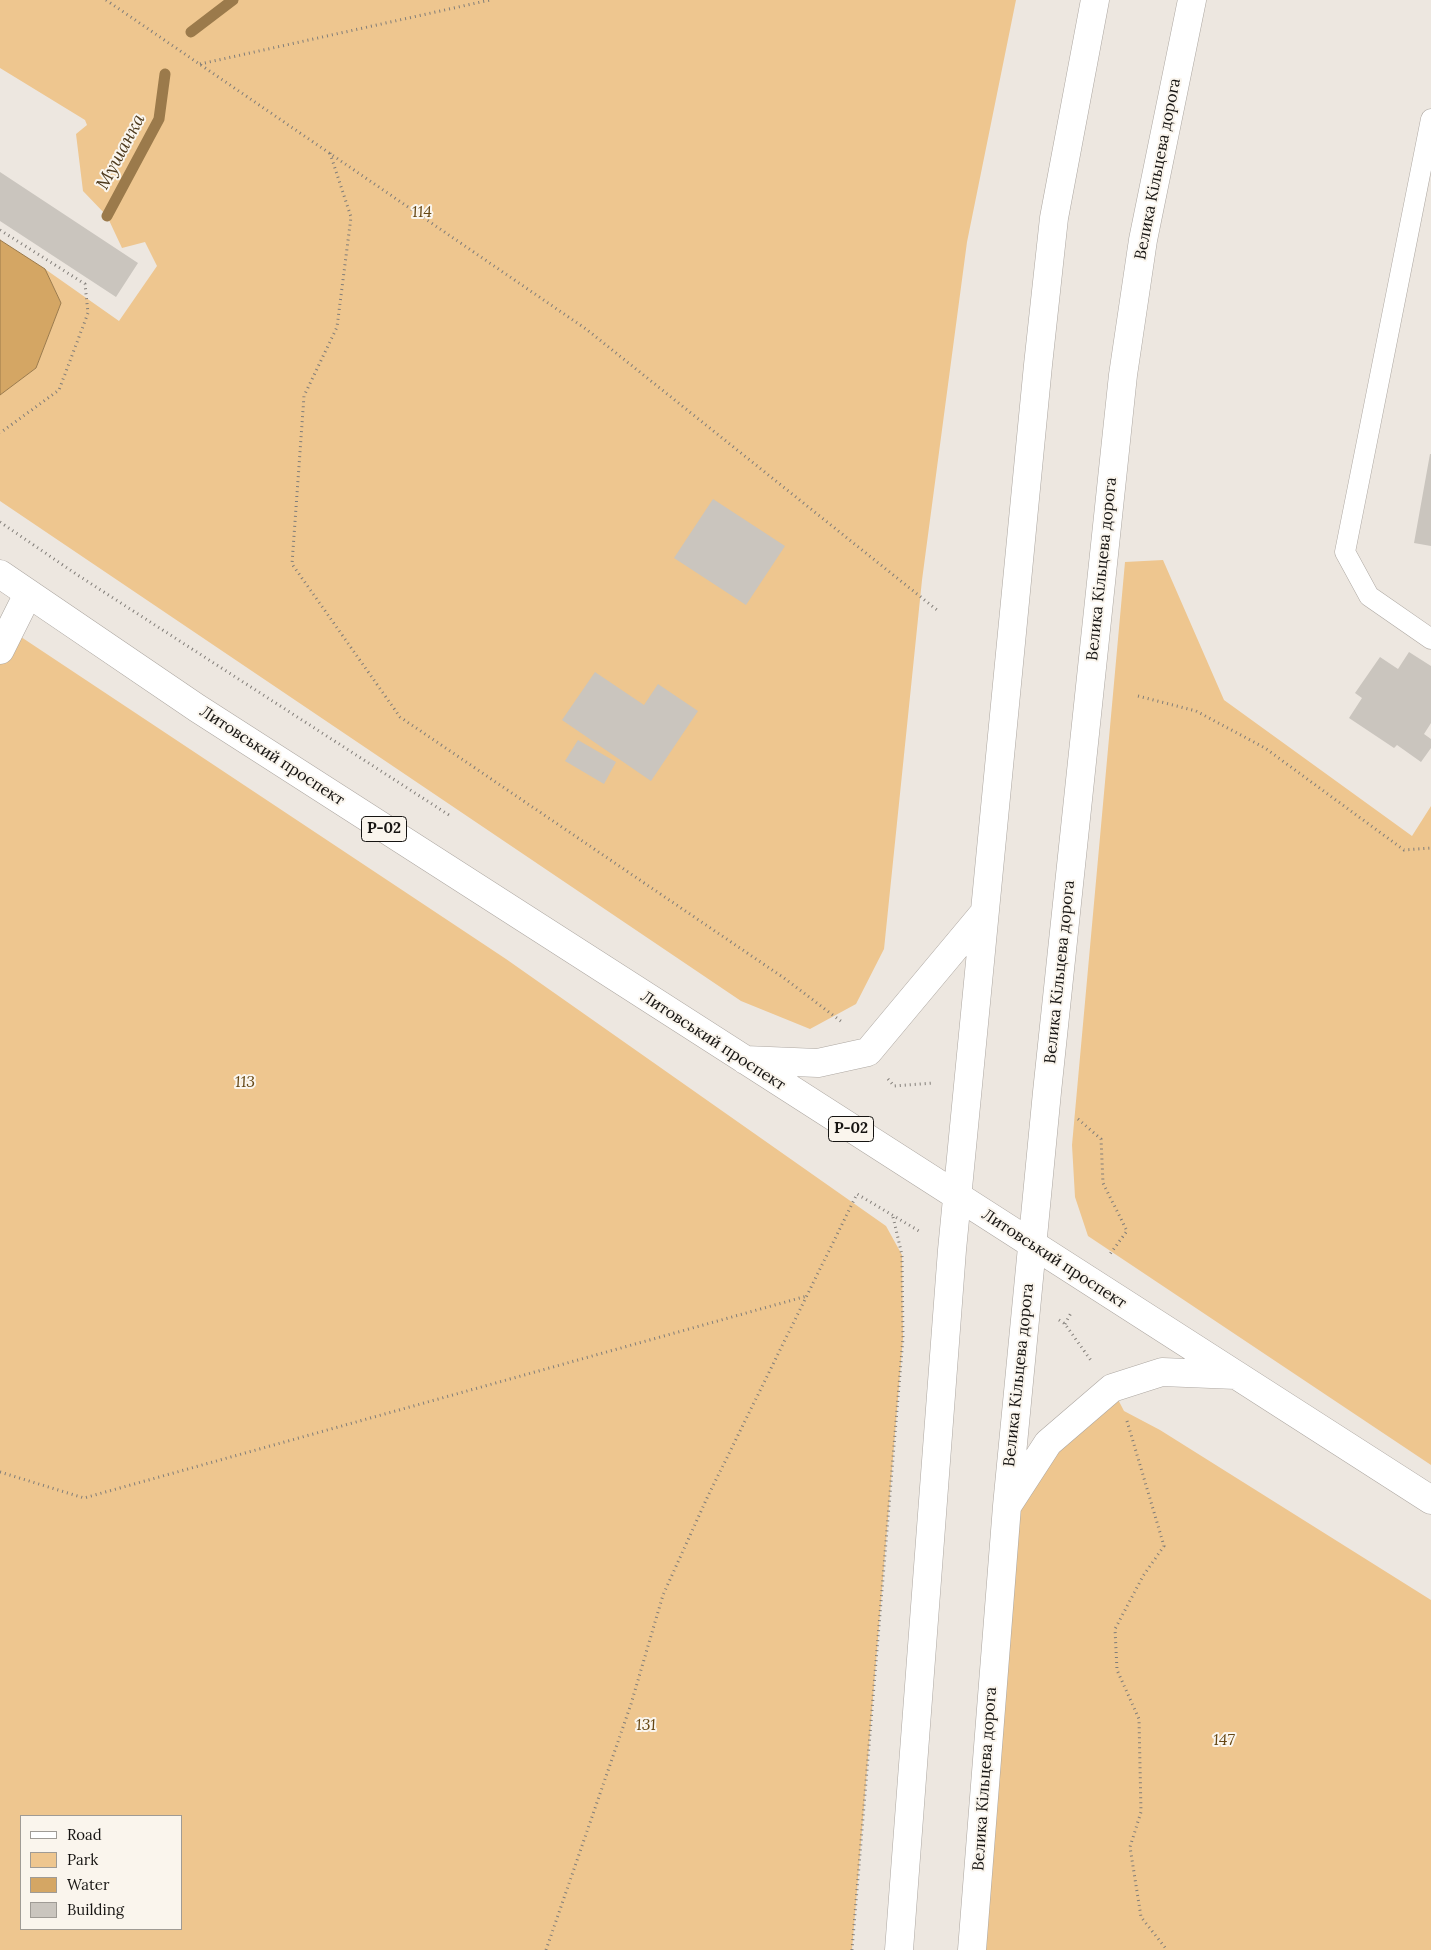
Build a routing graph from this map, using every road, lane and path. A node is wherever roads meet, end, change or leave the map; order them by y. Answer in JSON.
{"nodes":[{"id":1,"x":106,"y":0,"type":"edge"},
{"id":2,"x":490,"y":0,"type":"edge"},
{"id":3,"x":1094,"y":0,"type":"edge"},
{"id":4,"x":1192,"y":0,"type":"edge"},
{"id":5,"x":200,"y":64,"type":"junction"},
{"id":6,"x":1431,"y":119,"type":"edge"},
{"id":7,"x":330,"y":153,"type":"junction"},
{"id":8,"x":0,"y":230,"type":"edge"},
{"id":9,"x":0,"y":433,"type":"edge"},
{"id":10,"x":0,"y":522,"type":"edge"},
{"id":11,"x":0,"y":574,"type":"edge"},
{"id":12,"x":28,"y":594,"type":"junction"},
{"id":13,"x":937,"y":610,"type":"dead end"},
{"id":14,"x":1431,"y":640,"type":"edge"},
{"id":15,"x":0,"y":650,"type":"edge"},
{"id":16,"x":1138,"y":696,"type":"dead end"},
{"id":17,"x":450,"y":815,"type":"dead end"},
{"id":18,"x":1431,"y":848,"type":"edge"},
{"id":19,"x":984,"y":913,"type":"junction"},
{"id":20,"x":843,"y":1023,"type":"dead end"},
{"id":21,"x":744,"y":1060,"type":"junction"},
{"id":22,"x":1101,"y":1139,"type":"dead end"},
{"id":23,"x":857,"y":1194,"type":"dead end"},
{"id":24,"x":958,"y":1198,"type":"junction"},
{"id":25,"x":893,"y":1217,"type":"dead end"},
{"id":26,"x":1127,"y":1231,"type":"dead end"},
{"id":27,"x":1032,"y":1245,"type":"junction"},
{"id":28,"x":807,"y":1296,"type":"junction"},
{"id":29,"x":1236,"y":1376,"type":"junction"},
{"id":30,"x":1126,"y":1420,"type":"dead end"},
{"id":31,"x":0,"y":1472,"type":"edge"},
{"id":32,"x":1431,"y":1500,"type":"edge"},
{"id":33,"x":1007,"y":1506,"type":"junction"},
{"id":34,"x":546,"y":1950,"type":"edge"},
{"id":35,"x":852,"y":1950,"type":"edge"},
{"id":36,"x":899,"y":1950,"type":"edge"},
{"id":37,"x":972,"y":1950,"type":"edge"},
{"id":38,"x":1167,"y":1950,"type":"edge"}],
"edges":[{"from":1,"to":5,"type":"path"},
{"from":2,"to":5,"type":"path"},
{"from":3,"to":19,"type":"main road"},
{"from":4,"to":27,"type":"main road","name":"Велика Кільцева дорога"},
{"from":5,"to":7,"type":"path"},
{"from":6,"to":14,"type":"lane"},
{"from":7,"to":13,"type":"path"},
{"from":7,"to":20,"type":"path"},
{"from":8,"to":9,"type":"path"},
{"from":10,"to":17,"type":"path"},
{"from":11,"to":12,"type":"main road","name":"Литовський проспект","number":"Р-02"},
{"from":12,"to":15,"type":"main road"},
{"from":12,"to":21,"type":"main road","name":"Литовський проспект","number":"Р-02"},
{"from":16,"to":18,"type":"path"},
{"from":19,"to":21,"type":"main road"},
{"from":19,"to":24,"type":"main road"},
{"from":21,"to":24,"type":"main road","name":"Литовський проспект","number":"Р-02"},
{"from":22,"to":26,"type":"path"},
{"from":23,"to":28,"type":"path"},
{"from":24,"to":27,"type":"main road","name":"Литовський проспект","number":"Р-02"},
{"from":24,"to":36,"type":"main road"},
{"from":25,"to":35,"type":"path"},
{"from":27,"to":29,"type":"main road","name":"Литовський проспект"},
{"from":27,"to":33,"type":"main road","name":"Велика Кільцева дорога"},
{"from":28,"to":31,"type":"path"},
{"from":28,"to":34,"type":"path"},
{"from":29,"to":32,"type":"main road","name":"Литовський проспект"},
{"from":29,"to":33,"type":"main road"},
{"from":30,"to":38,"type":"path"},
{"from":33,"to":37,"type":"main road","name":"Велика Кільцева дорога"}]}
